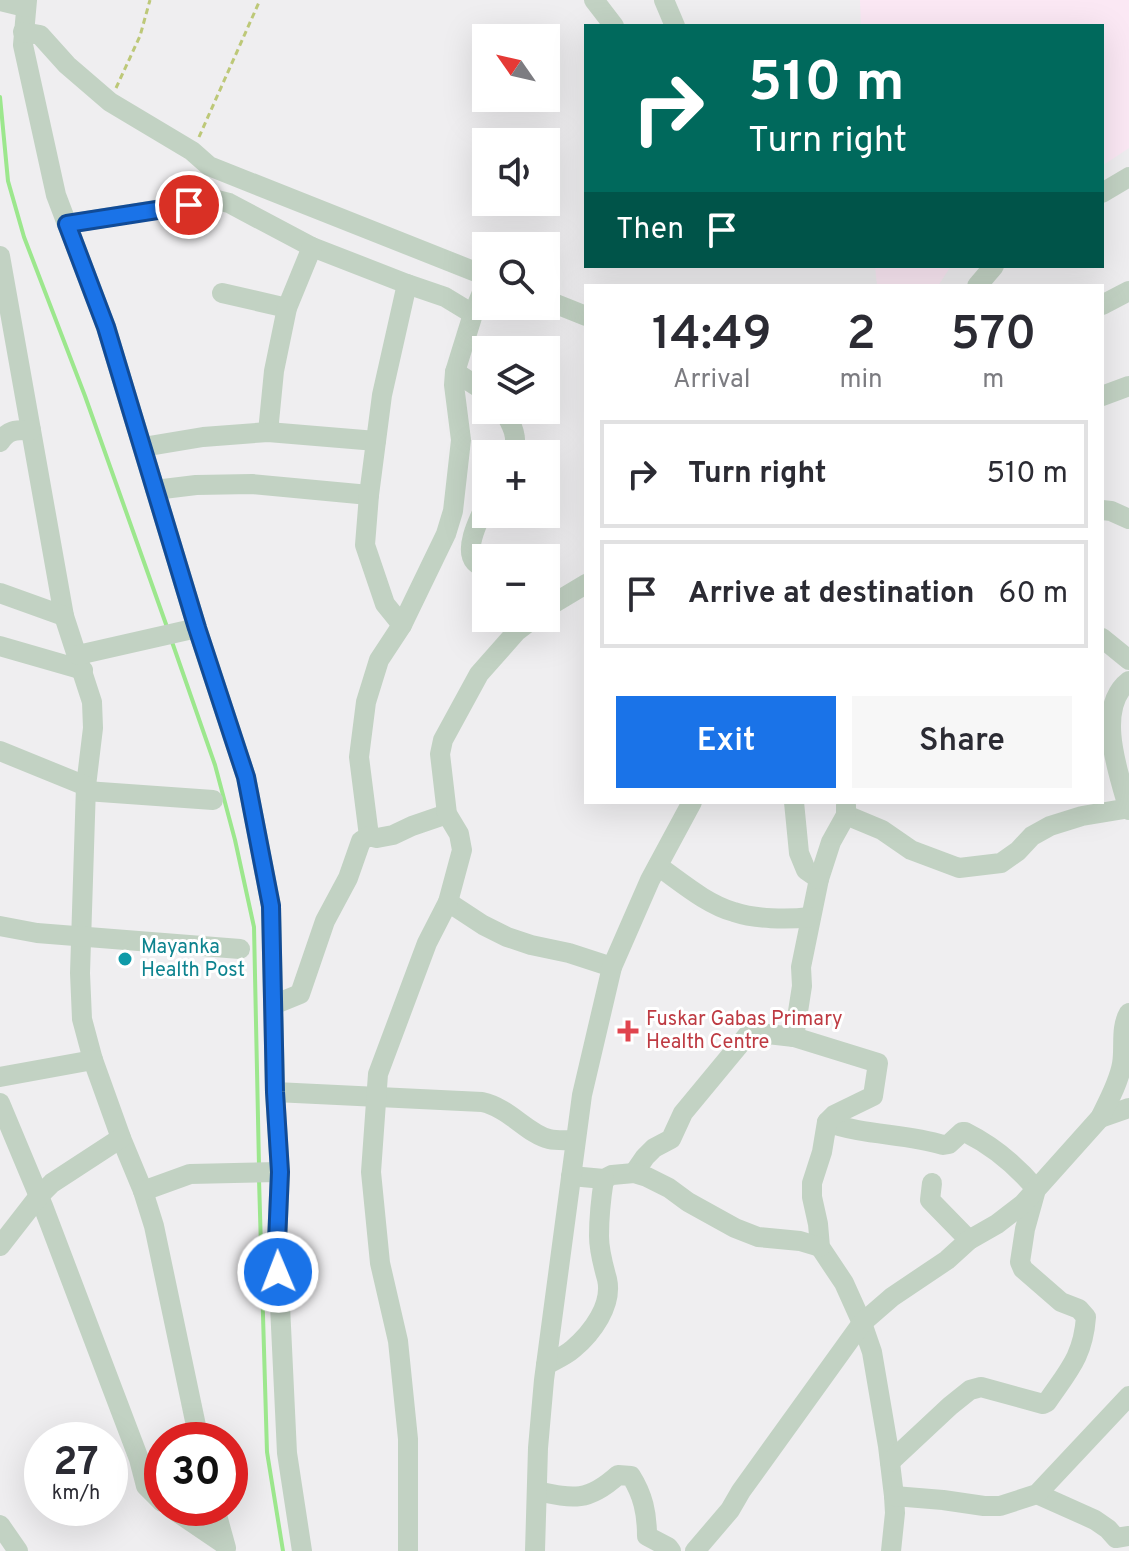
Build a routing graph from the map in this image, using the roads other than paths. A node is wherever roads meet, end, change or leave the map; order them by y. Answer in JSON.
{"nodes":[{"id":1,"x":594,"y":0,"type":"edge"},
{"id":2,"x":664,"y":0,"type":"edge"},
{"id":3,"x":14,"y":2,"type":"edge"},
{"id":4,"x":612,"y":24,"type":"edge"},
{"id":5,"x":674,"y":24,"type":"edge"},
{"id":6,"x":23,"y":32,"type":"junction"},
{"id":7,"x":1129,"y":177,"type":"edge"},
{"id":8,"x":1104,"y":192,"type":"edge"},
{"id":9,"x":67,"y":224,"type":"junction"},
{"id":10,"x":312,"y":247,"type":"junction"},
{"id":11,"x":0,"y":256,"type":"edge"},
{"id":12,"x":992,"y":268,"type":"edge"},
{"id":13,"x":472,"y":270,"type":"edge"},
{"id":14,"x":407,"y":284,"type":"junction"},
{"id":15,"x":979,"y":284,"type":"edge"},
{"id":16,"x":1129,"y":291,"type":"edge"},
{"id":17,"x":222,"y":293,"type":"dead end"},
{"id":18,"x":1104,"y":304,"type":"edge"},
{"id":19,"x":560,"y":306,"type":"edge"},
{"id":20,"x":287,"y":308,"type":"junction"},
{"id":21,"x":472,"y":313,"type":"edge"},
{"id":22,"x":584,"y":315,"type":"edge"},
{"id":23,"x":472,"y":317,"type":"edge"},
{"id":24,"x":455,"y":372,"type":"junction"},
{"id":25,"x":472,"y":383,"type":"edge"},
{"id":26,"x":1129,"y":386,"type":"edge"},
{"id":27,"x":1104,"y":395,"type":"edge"},
{"id":28,"x":31,"y":430,"type":"junction"},
{"id":29,"x":268,"y":432,"type":"junction"},
{"id":30,"x":376,"y":441,"type":"junction"},
{"id":31,"x":0,"y":442,"type":"edge"},
{"id":32,"x":143,"y":447,"type":"junction"},
{"id":33,"x":155,"y":490,"type":"junction"},
{"id":34,"x":369,"y":495,"type":"junction"},
{"id":35,"x":1104,"y":510,"type":"edge"},
{"id":36,"x":1129,"y":519,"type":"edge"},
{"id":37,"x":476,"y":528,"type":"edge"},
{"id":38,"x":472,"y":559,"type":"edge"},
{"id":39,"x":584,"y":585,"type":"edge"},
{"id":40,"x":0,"y":593,"type":"edge"},
{"id":41,"x":560,"y":599,"type":"edge"},
{"id":42,"x":64,"y":616,"type":"junction"},
{"id":43,"x":402,"y":625,"type":"junction"},
{"id":44,"x":192,"y":630,"type":"junction"},
{"id":45,"x":516,"y":632,"type":"edge"},
{"id":46,"x":1104,"y":640,"type":"edge"},
{"id":47,"x":0,"y":646,"type":"edge"},
{"id":48,"x":1129,"y":660,"type":"edge"},
{"id":49,"x":80,"y":662,"type":"junction"},
{"id":50,"x":1129,"y":681,"type":"edge"},
{"id":51,"x":1115,"y":701,"type":"edge"},
{"id":52,"x":0,"y":751,"type":"edge"},
{"id":53,"x":86,"y":788,"type":"junction"},
{"id":54,"x":213,"y":800,"type":"dead end"},
{"id":55,"x":691,"y":804,"type":"edge"},
{"id":56,"x":794,"y":804,"type":"edge"},
{"id":57,"x":846,"y":809,"type":"edge"},
{"id":58,"x":1129,"y":809,"type":"edge"},
{"id":59,"x":447,"y":814,"type":"junction"},
{"id":60,"x":369,"y":836,"type":"junction"},
{"id":61,"x":658,"y":866,"type":"junction"},
{"id":62,"x":819,"y":879,"type":"junction"},
{"id":63,"x":448,"y":902,"type":"junction"},
{"id":64,"x":810,"y":917,"type":"junction"},
{"id":65,"x":0,"y":926,"type":"edge"},
{"id":66,"x":82,"y":936,"type":"junction"},
{"id":67,"x":240,"y":949,"type":"dead end"},
{"id":68,"x":612,"y":967,"type":"junction"},
{"id":69,"x":273,"y":1005,"type":"junction"},
{"id":70,"x":1129,"y":1013,"type":"edge"},
{"id":71,"x":794,"y":1037,"type":"junction"},
{"id":72,"x":93,"y":1060,"type":"junction"},
{"id":73,"x":0,"y":1077,"type":"edge"},
{"id":74,"x":275,"y":1092,"type":"junction"},
{"id":75,"x":375,"y":1097,"type":"junction"},
{"id":76,"x":0,"y":1103,"type":"edge"},
{"id":77,"x":1129,"y":1108,"type":"edge"},
{"id":78,"x":1100,"y":1118,"type":"junction"},
{"id":79,"x":827,"y":1122,"type":"junction"},
{"id":80,"x":121,"y":1138,"type":"junction"},
{"id":81,"x":575,"y":1140,"type":"junction"},
{"id":82,"x":267,"y":1173,"type":"junction"},
{"id":83,"x":634,"y":1173,"type":"junction"},
{"id":84,"x":571,"y":1176,"type":"junction"},
{"id":85,"x":604,"y":1179,"type":"junction"},
{"id":86,"x":932,"y":1183,"type":"dead end"},
{"id":87,"x":1036,"y":1189,"type":"junction"},
{"id":88,"x":143,"y":1191,"type":"junction"},
{"id":89,"x":39,"y":1196,"type":"junction"},
{"id":90,"x":969,"y":1240,"type":"junction"},
{"id":91,"x":0,"y":1246,"type":"edge"},
{"id":92,"x":820,"y":1247,"type":"junction"},
{"id":93,"x":862,"y":1323,"type":"junction"},
{"id":94,"x":546,"y":1365,"type":"junction"},
{"id":95,"x":1129,"y":1396,"type":"edge"},
{"id":96,"x":195,"y":1422,"type":"edge"},
{"id":97,"x":890,"y":1462,"type":"junction"},
{"id":98,"x":144,"y":1478,"type":"edge"},
{"id":99,"x":537,"y":1491,"type":"junction"},
{"id":100,"x":1037,"y":1494,"type":"junction"},
{"id":101,"x":894,"y":1496,"type":"junction"},
{"id":102,"x":0,"y":1525,"type":"edge"},
{"id":103,"x":196,"y":1526,"type":"edge"},
{"id":104,"x":220,"y":1526,"type":"edge"},
{"id":105,"x":1116,"y":1541,"type":"edge"},
{"id":106,"x":226,"y":1548,"type":"edge"},
{"id":107,"x":18,"y":1551,"type":"edge"},
{"id":108,"x":302,"y":1551,"type":"edge"},
{"id":109,"x":408,"y":1551,"type":"edge"},
{"id":110,"x":535,"y":1551,"type":"edge"},
{"id":111,"x":671,"y":1551,"type":"edge"},
{"id":112,"x":695,"y":1551,"type":"edge"},
{"id":113,"x":891,"y":1551,"type":"edge"}],
"edges":[{"from":1,"to":4,"type":"street"},
{"from":2,"to":5,"type":"street"},
{"from":3,"to":6,"type":"street"},
{"from":6,"to":9,"type":"street"},
{"from":6,"to":13,"type":"street"},
{"from":7,"to":8,"type":"street"},
{"from":9,"to":10,"type":"street"},
{"from":9,"to":32,"type":"street"},
{"from":10,"to":14,"type":"street"},
{"from":10,"to":20,"type":"street"},
{"from":11,"to":28,"type":"street"},
{"from":12,"to":15,"type":"street"},
{"from":14,"to":21,"type":"street"},
{"from":14,"to":30,"type":"street"},
{"from":16,"to":18,"type":"street"},
{"from":17,"to":20,"type":"street"},
{"from":19,"to":22,"type":"street"},
{"from":20,"to":29,"type":"street"},
{"from":23,"to":24,"type":"street"},
{"from":24,"to":25,"type":"street"},
{"from":24,"to":43,"type":"street"},
{"from":26,"to":27,"type":"street"},
{"from":28,"to":31,"type":"street"},
{"from":28,"to":42,"type":"street"},
{"from":29,"to":30,"type":"street"},
{"from":29,"to":32,"type":"street"},
{"from":30,"to":34,"type":"street"},
{"from":32,"to":33,"type":"street"},
{"from":33,"to":34,"type":"street"},
{"from":33,"to":44,"type":"street"},
{"from":34,"to":43,"type":"street"},
{"from":35,"to":36,"type":"street"},
{"from":37,"to":38,"type":"street"},
{"from":39,"to":41,"type":"street"},
{"from":40,"to":42,"type":"street"},
{"from":42,"to":49,"type":"street"},
{"from":43,"to":60,"type":"street"},
{"from":44,"to":49,"type":"street"},
{"from":44,"to":69,"type":"street"},
{"from":45,"to":59,"type":"street"},
{"from":46,"to":48,"type":"street"},
{"from":47,"to":49,"type":"street"},
{"from":49,"to":53,"type":"street"},
{"from":50,"to":51,"type":"street"},
{"from":51,"to":58,"type":"street"},
{"from":52,"to":53,"type":"street"},
{"from":53,"to":54,"type":"street"},
{"from":53,"to":66,"type":"street"},
{"from":55,"to":61,"type":"street"},
{"from":56,"to":62,"type":"street"},
{"from":57,"to":58,"type":"street"},
{"from":57,"to":62,"type":"street"},
{"from":59,"to":60,"type":"street"},
{"from":59,"to":63,"type":"street"},
{"from":60,"to":69,"type":"street"},
{"from":61,"to":64,"type":"street"},
{"from":61,"to":68,"type":"street"},
{"from":62,"to":64,"type":"street"},
{"from":63,"to":68,"type":"street"},
{"from":63,"to":75,"type":"street"},
{"from":64,"to":71,"type":"street"},
{"from":65,"to":66,"type":"street"},
{"from":66,"to":67,"type":"street"},
{"from":66,"to":72,"type":"street"},
{"from":68,"to":81,"type":"street"},
{"from":69,"to":74,"type":"street"},
{"from":70,"to":78,"type":"street"},
{"from":71,"to":79,"type":"street"},
{"from":71,"to":83,"type":"street"},
{"from":72,"to":73,"type":"street"},
{"from":72,"to":80,"type":"street"},
{"from":74,"to":75,"type":"street"},
{"from":74,"to":82,"type":"street"},
{"from":75,"to":81,"type":"street"},
{"from":75,"to":109,"type":"street"},
{"from":76,"to":89,"type":"street"},
{"from":77,"to":78,"type":"street"},
{"from":78,"to":87,"type":"street"},
{"from":79,"to":87,"type":"street"},
{"from":79,"to":92,"type":"street"},
{"from":80,"to":88,"type":"street"},
{"from":80,"to":89,"type":"street"},
{"from":81,"to":84,"type":"street"},
{"from":82,"to":88,"type":"street"},
{"from":82,"to":108,"type":"street"},
{"from":83,"to":85,"type":"street"},
{"from":83,"to":92,"type":"street"},
{"from":84,"to":85,"type":"street"},
{"from":84,"to":94,"type":"street"},
{"from":85,"to":94,"type":"street"},
{"from":86,"to":90,"type":"street"},
{"from":87,"to":90,"type":"street"},
{"from":87,"to":97,"type":"street"},
{"from":88,"to":96,"type":"street"},
{"from":89,"to":91,"type":"street"},
{"from":89,"to":98,"type":"street"},
{"from":90,"to":93,"type":"street"},
{"from":92,"to":93,"type":"street"},
{"from":93,"to":97,"type":"street"},
{"from":93,"to":112,"type":"street"},
{"from":94,"to":99,"type":"street"},
{"from":95,"to":100,"type":"street"},
{"from":97,"to":101,"type":"street"},
{"from":99,"to":110,"type":"street"},
{"from":99,"to":111,"type":"street"},
{"from":100,"to":101,"type":"street"},
{"from":100,"to":105,"type":"street"},
{"from":101,"to":113,"type":"street"},
{"from":102,"to":107,"type":"street"},
{"from":103,"to":106,"type":"street"},
{"from":104,"to":106,"type":"street"}]}
